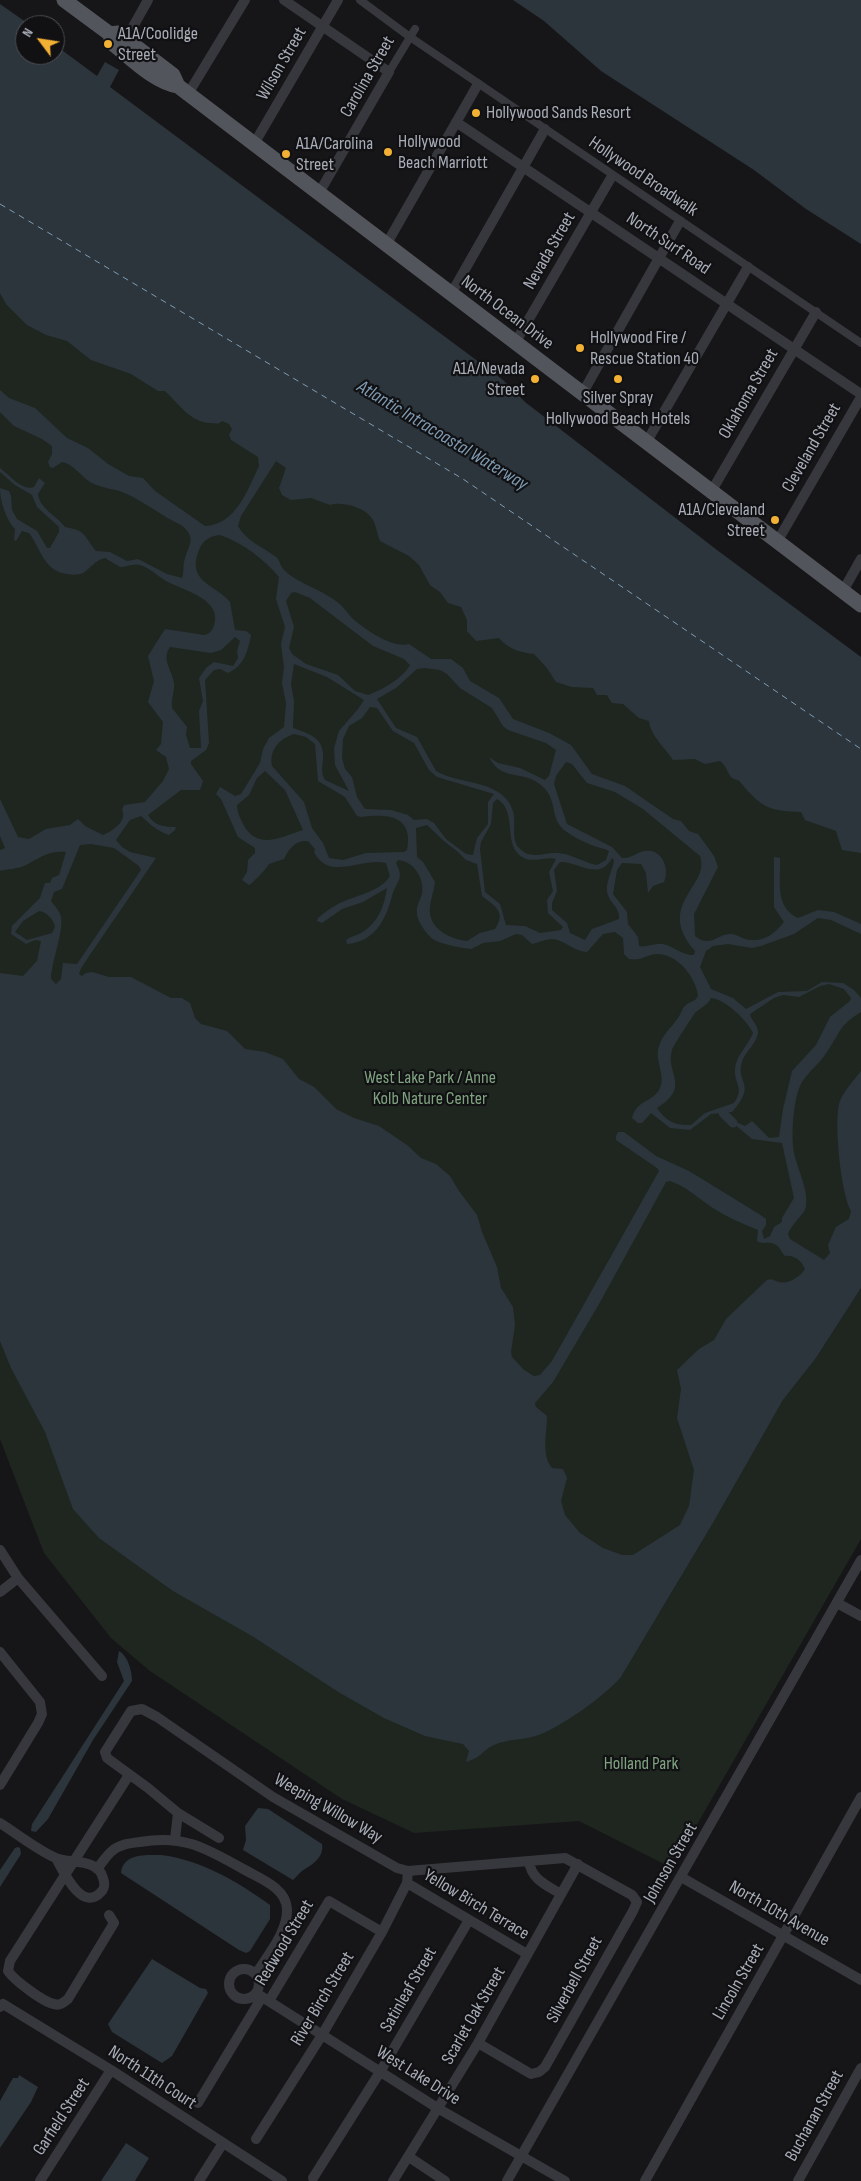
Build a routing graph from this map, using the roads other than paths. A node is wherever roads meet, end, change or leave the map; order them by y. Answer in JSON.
{"nodes":[{"id":1,"x":64,"y":0,"type":"edge"},
{"id":2,"x":148,"y":0,"type":"edge"},
{"id":3,"x":244,"y":0,"type":"edge"},
{"id":4,"x":284,"y":0,"type":"edge"},
{"id":5,"x":338,"y":0,"type":"edge"},
{"id":6,"x":360,"y":0,"type":"edge"},
{"id":7,"x":322,"y":26,"type":"junction"},
{"id":8,"x":415,"y":29,"type":"dead end"},
{"id":9,"x":110,"y":34,"type":"junction"},
{"id":10,"x":410,"y":37,"type":"junction"},
{"id":11,"x":126,"y":39,"type":"junction"},
{"id":12,"x":389,"y":72,"type":"junction"},
{"id":13,"x":478,"y":84,"type":"junction"},
{"id":14,"x":183,"y":90,"type":"junction"},
{"id":15,"x":456,"y":122,"type":"junction"},
{"id":16,"x":545,"y":129,"type":"junction"},
{"id":17,"x":254,"y":144,"type":"junction"},
{"id":18,"x":524,"y":165,"type":"junction"},
{"id":19,"x":612,"y":176,"type":"junction"},
{"id":20,"x":318,"y":193,"type":"junction"},
{"id":21,"x":592,"y":211,"type":"junction"},
{"id":22,"x":680,"y":221,"type":"junction"},
{"id":23,"x":386,"y":245,"type":"junction"},
{"id":24,"x":659,"y":258,"type":"junction"},
{"id":25,"x":748,"y":267,"type":"junction"},
{"id":26,"x":451,"y":294,"type":"junction"},
{"id":27,"x":727,"y":304,"type":"junction"},
{"id":28,"x":816,"y":312,"type":"junction"},
{"id":29,"x":516,"y":343,"type":"junction"},
{"id":30,"x":861,"y":343,"type":"edge"},
{"id":31,"x":794,"y":350,"type":"junction"},
{"id":32,"x":582,"y":394,"type":"junction"},
{"id":33,"x":861,"y":396,"type":"edge"},
{"id":34,"x":646,"y":443,"type":"junction"},
{"id":35,"x":711,"y":492,"type":"junction"},
{"id":36,"x":777,"y":542,"type":"junction"},
{"id":37,"x":861,"y":559,"type":"edge"},
{"id":38,"x":842,"y":591,"type":"junction"},
{"id":39,"x":861,"y":605,"type":"edge"},
{"id":40,"x":0,"y":1550,"type":"edge"},
{"id":41,"x":861,"y":1560,"type":"edge"},
{"id":42,"x":18,"y":1578,"type":"junction"},
{"id":43,"x":0,"y":1592,"type":"edge"},
{"id":44,"x":837,"y":1603,"type":"junction"},
{"id":45,"x":861,"y":1616,"type":"edge"},
{"id":46,"x":0,"y":1654,"type":"edge"},
{"id":47,"x":102,"y":1676,"type":"dead end"},
{"id":48,"x":129,"y":1775,"type":"junction"},
{"id":49,"x":0,"y":1785,"type":"edge"},
{"id":50,"x":861,"y":1797,"type":"edge"},
{"id":51,"x":178,"y":1813,"type":"junction"},
{"id":52,"x":0,"y":1822,"type":"edge"},
{"id":53,"x":219,"y":1838,"type":"dead end"},
{"id":54,"x":175,"y":1839,"type":"junction"},
{"id":55,"x":83,"y":1845,"type":"junction"},
{"id":56,"x":56,"y":1858,"type":"junction"},
{"id":57,"x":72,"y":1861,"type":"junction"},
{"id":58,"x":529,"y":1861,"type":"junction"},
{"id":59,"x":578,"y":1864,"type":"junction"},
{"id":60,"x":92,"y":1866,"type":"junction"},
{"id":61,"x":408,"y":1871,"type":"junction"},
{"id":62,"x":64,"y":1873,"type":"junction"},
{"id":63,"x":682,"y":1877,"type":"junction"},
{"id":64,"x":407,"y":1883,"type":"junction"},
{"id":65,"x":73,"y":1887,"type":"junction"},
{"id":66,"x":52,"y":1892,"type":"junction"},
{"id":67,"x":561,"y":1894,"type":"junction"},
{"id":68,"x":637,"y":1902,"type":"joint"},
{"id":69,"x":109,"y":1915,"type":"dead end"},
{"id":70,"x":469,"y":1920,"type":"junction"},
{"id":71,"x":382,"y":1932,"type":"junction"},
{"id":72,"x":784,"y":1936,"type":"junction"},
{"id":73,"x":527,"y":1954,"type":"junction"},
{"id":74,"x":256,"y":1974,"type":"junction"},
{"id":75,"x":861,"y":1980,"type":"edge"},
{"id":76,"x":263,"y":1997,"type":"junction"},
{"id":77,"x":2,"y":2005,"type":"edge"},
{"id":78,"x":322,"y":2035,"type":"junction"},
{"id":79,"x":478,"y":2043,"type":"junction"},
{"id":80,"x":861,"y":2068,"type":"edge"},
{"id":81,"x":111,"y":2070,"type":"junction"},
{"id":82,"x":380,"y":2072,"type":"junction"},
{"id":83,"x":198,"y":2103,"type":"dead end"},
{"id":84,"x":439,"y":2109,"type":"junction"},
{"id":85,"x":256,"y":2139,"type":"dead end"},
{"id":86,"x":223,"y":2143,"type":"junction"},
{"id":87,"x":409,"y":2157,"type":"junction"},
{"id":88,"x":521,"y":2157,"type":"junction"},
{"id":89,"x":313,"y":2178,"type":"dead end"},
{"id":90,"x":40,"y":2181,"type":"edge"},
{"id":91,"x":199,"y":2181,"type":"edge"},
{"id":92,"x":282,"y":2181,"type":"edge"},
{"id":93,"x":394,"y":2181,"type":"edge"},
{"id":94,"x":445,"y":2181,"type":"edge"},
{"id":95,"x":507,"y":2181,"type":"edge"},
{"id":96,"x":565,"y":2181,"type":"edge"},
{"id":97,"x":645,"y":2181,"type":"edge"},
{"id":98,"x":798,"y":2181,"type":"edge"}],
"edges":[{"from":1,"to":9,"type":"main road","name":"North Ocean Drive"},
{"from":2,"to":11,"type":"street"},
{"from":3,"to":14,"type":"street"},
{"from":4,"to":7,"type":"street"},
{"from":5,"to":7,"type":"street","name":"Wilson Street"},
{"from":6,"to":10,"type":"street","name":"Hollywood Broadwalk"},
{"from":7,"to":12,"type":"street"},
{"from":7,"to":17,"type":"street","name":"Wilson Street"},
{"from":8,"to":10,"type":"street","name":"Carolina Street"},
{"from":9,"to":11,"type":"main road","name":"North Ocean Drive"},
{"from":9,"to":14,"type":"main road","name":"North Ocean Drive"},
{"from":10,"to":12,"type":"street","name":"Carolina Street"},
{"from":10,"to":13,"type":"street","name":"Hollywood Broadwalk"},
{"from":11,"to":14,"type":"main road","name":"North Ocean Drive"},
{"from":12,"to":20,"type":"street","name":"Carolina Street"},
{"from":13,"to":15,"type":"street"},
{"from":13,"to":16,"type":"street","name":"Hollywood Broadwalk"},
{"from":14,"to":17,"type":"main road","name":"North Ocean Drive"},
{"from":15,"to":18,"type":"street","name":"North Surf Road"},
{"from":15,"to":23,"type":"street"},
{"from":16,"to":18,"type":"street"},
{"from":16,"to":19,"type":"street","name":"Hollywood Broadwalk"},
{"from":17,"to":20,"type":"main road","name":"North Ocean Drive"},
{"from":18,"to":21,"type":"street","name":"North Surf Road"},
{"from":18,"to":26,"type":"street"},
{"from":19,"to":21,"type":"street","name":"Nevada Street"},
{"from":19,"to":22,"type":"street","name":"Hollywood Broadwalk"},
{"from":20,"to":23,"type":"main road","name":"North Ocean Drive"},
{"from":21,"to":24,"type":"street","name":"North Surf Road"},
{"from":21,"to":29,"type":"street","name":"Nevada Street"},
{"from":22,"to":24,"type":"street"},
{"from":22,"to":25,"type":"street","name":"Hollywood Broadwalk"},
{"from":23,"to":26,"type":"main road","name":"North Ocean Drive"},
{"from":24,"to":27,"type":"street","name":"North Surf Road"},
{"from":24,"to":32,"type":"street"},
{"from":25,"to":27,"type":"street"},
{"from":25,"to":28,"type":"street","name":"Hollywood Broadwalk"},
{"from":26,"to":29,"type":"main road","name":"North Ocean Drive"},
{"from":27,"to":31,"type":"street","name":"North Surf Road"},
{"from":27,"to":34,"type":"street"},
{"from":28,"to":30,"type":"street","name":"Hollywood Broadwalk"},
{"from":28,"to":31,"type":"street","name":"Oklahoma Street"},
{"from":29,"to":32,"type":"main road","name":"North Ocean Drive"},
{"from":31,"to":33,"type":"street","name":"North Surf Road"},
{"from":31,"to":35,"type":"street","name":"Oklahoma Street"},
{"from":32,"to":34,"type":"main road","name":"North Ocean Drive"},
{"from":33,"to":36,"type":"street","name":"Cleveland Street"},
{"from":34,"to":35,"type":"main road","name":"North Ocean Drive"},
{"from":35,"to":36,"type":"main road","name":"North Ocean Drive"},
{"from":36,"to":38,"type":"main road","name":"North Ocean Drive"},
{"from":37,"to":38,"type":"street"},
{"from":38,"to":39,"type":"main road","name":"North Ocean Drive"},
{"from":40,"to":42,"type":"street"},
{"from":41,"to":44,"type":"street","name":"Johnson Street"},
{"from":42,"to":43,"type":"street"},
{"from":42,"to":47,"type":"street"},
{"from":44,"to":45,"type":"street"},
{"from":44,"to":63,"type":"street","name":"Johnson Street"},
{"from":46,"to":49,"type":"street"},
{"from":48,"to":51,"type":"street"},
{"from":48,"to":55,"type":"street"},
{"from":48,"to":61,"type":"street","name":"Weeping Willow Way"},
{"from":50,"to":72,"type":"street","name":"Lincoln Street"},
{"from":51,"to":53,"type":"street"},
{"from":51,"to":54,"type":"street"},
{"from":52,"to":56,"type":"street"},
{"from":54,"to":60,"type":"street"},
{"from":54,"to":74,"type":"street"},
{"from":55,"to":57,"type":"street"},
{"from":55,"to":60,"type":"street"},
{"from":56,"to":57,"type":"street"},
{"from":56,"to":62,"type":"street"},
{"from":57,"to":60,"type":"street"},
{"from":57,"to":62,"type":"street"},
{"from":58,"to":59,"type":"street","name":"Weeping Willow Way"},
{"from":58,"to":61,"type":"street","name":"Weeping Willow Way"},
{"from":58,"to":67,"type":"street"},
{"from":59,"to":67,"type":"street","name":"Scarlet Oak Street"},
{"from":59,"to":68,"type":"street","name":"Weeping Willow Way"},
{"from":60,"to":65,"type":"street"},
{"from":60,"to":65,"type":"street"},
{"from":61,"to":64,"type":"street","name":"River Birch Street"},
{"from":62,"to":65,"type":"street"},
{"from":62,"to":66,"type":"street"},
{"from":63,"to":72,"type":"street","name":"North 10th Avenue"},
{"from":63,"to":88,"type":"street","name":"Johnson Street"},
{"from":64,"to":70,"type":"street","name":"Yellow Birch Terrace"},
{"from":64,"to":71,"type":"street","name":"River Birch Street"},
{"from":65,"to":66,"type":"street"},
{"from":66,"to":69,"type":"street"},
{"from":67,"to":73,"type":"street","name":"Scarlet Oak Street"},
{"from":68,"to":79,"type":"street","name":"Silverbell Street"},
{"from":70,"to":73,"type":"street","name":"Yellow Birch Terrace"},
{"from":70,"to":82,"type":"street","name":"Satinleaf Street"},
{"from":71,"to":76,"type":"street","name":"Redwood Street"},
{"from":71,"to":78,"type":"street","name":"River Birch Street"},
{"from":72,"to":75,"type":"street","name":"North 10th Avenue"},
{"from":72,"to":97,"type":"street","name":"Lincoln Street"},
{"from":73,"to":79,"type":"street","name":"Scarlet Oak Street"},
{"from":74,"to":76,"type":"street"},
{"from":74,"to":76,"type":"street"},
{"from":76,"to":78,"type":"street","name":"West Lake Drive"},
{"from":76,"to":83,"type":"street","name":"Redwood Street"},
{"from":77,"to":81,"type":"street","name":"North 11th Court"},
{"from":78,"to":82,"type":"street","name":"West Lake Drive"},
{"from":78,"to":85,"type":"street","name":"River Birch Street"},
{"from":79,"to":84,"type":"street","name":"Scarlet Oak Street"},
{"from":80,"to":98,"type":"street","name":"Buchanan Street"},
{"from":81,"to":86,"type":"street","name":"North 11th Court"},
{"from":81,"to":90,"type":"street","name":"Garfield Street"},
{"from":82,"to":84,"type":"street","name":"West Lake Drive"},
{"from":82,"to":89,"type":"street","name":"Satinleaf Street"},
{"from":84,"to":87,"type":"street","name":"Scarlet Oak Street"},
{"from":84,"to":88,"type":"street","name":"West Lake Drive"},
{"from":86,"to":91,"type":"street"},
{"from":86,"to":92,"type":"street","name":"North 11th Court"},
{"from":87,"to":93,"type":"street","name":"Scarlet Oak Street"},
{"from":87,"to":94,"type":"street"},
{"from":88,"to":95,"type":"street","name":"Johnson Street"},
{"from":88,"to":96,"type":"street","name":"West Lake Drive"}]}
